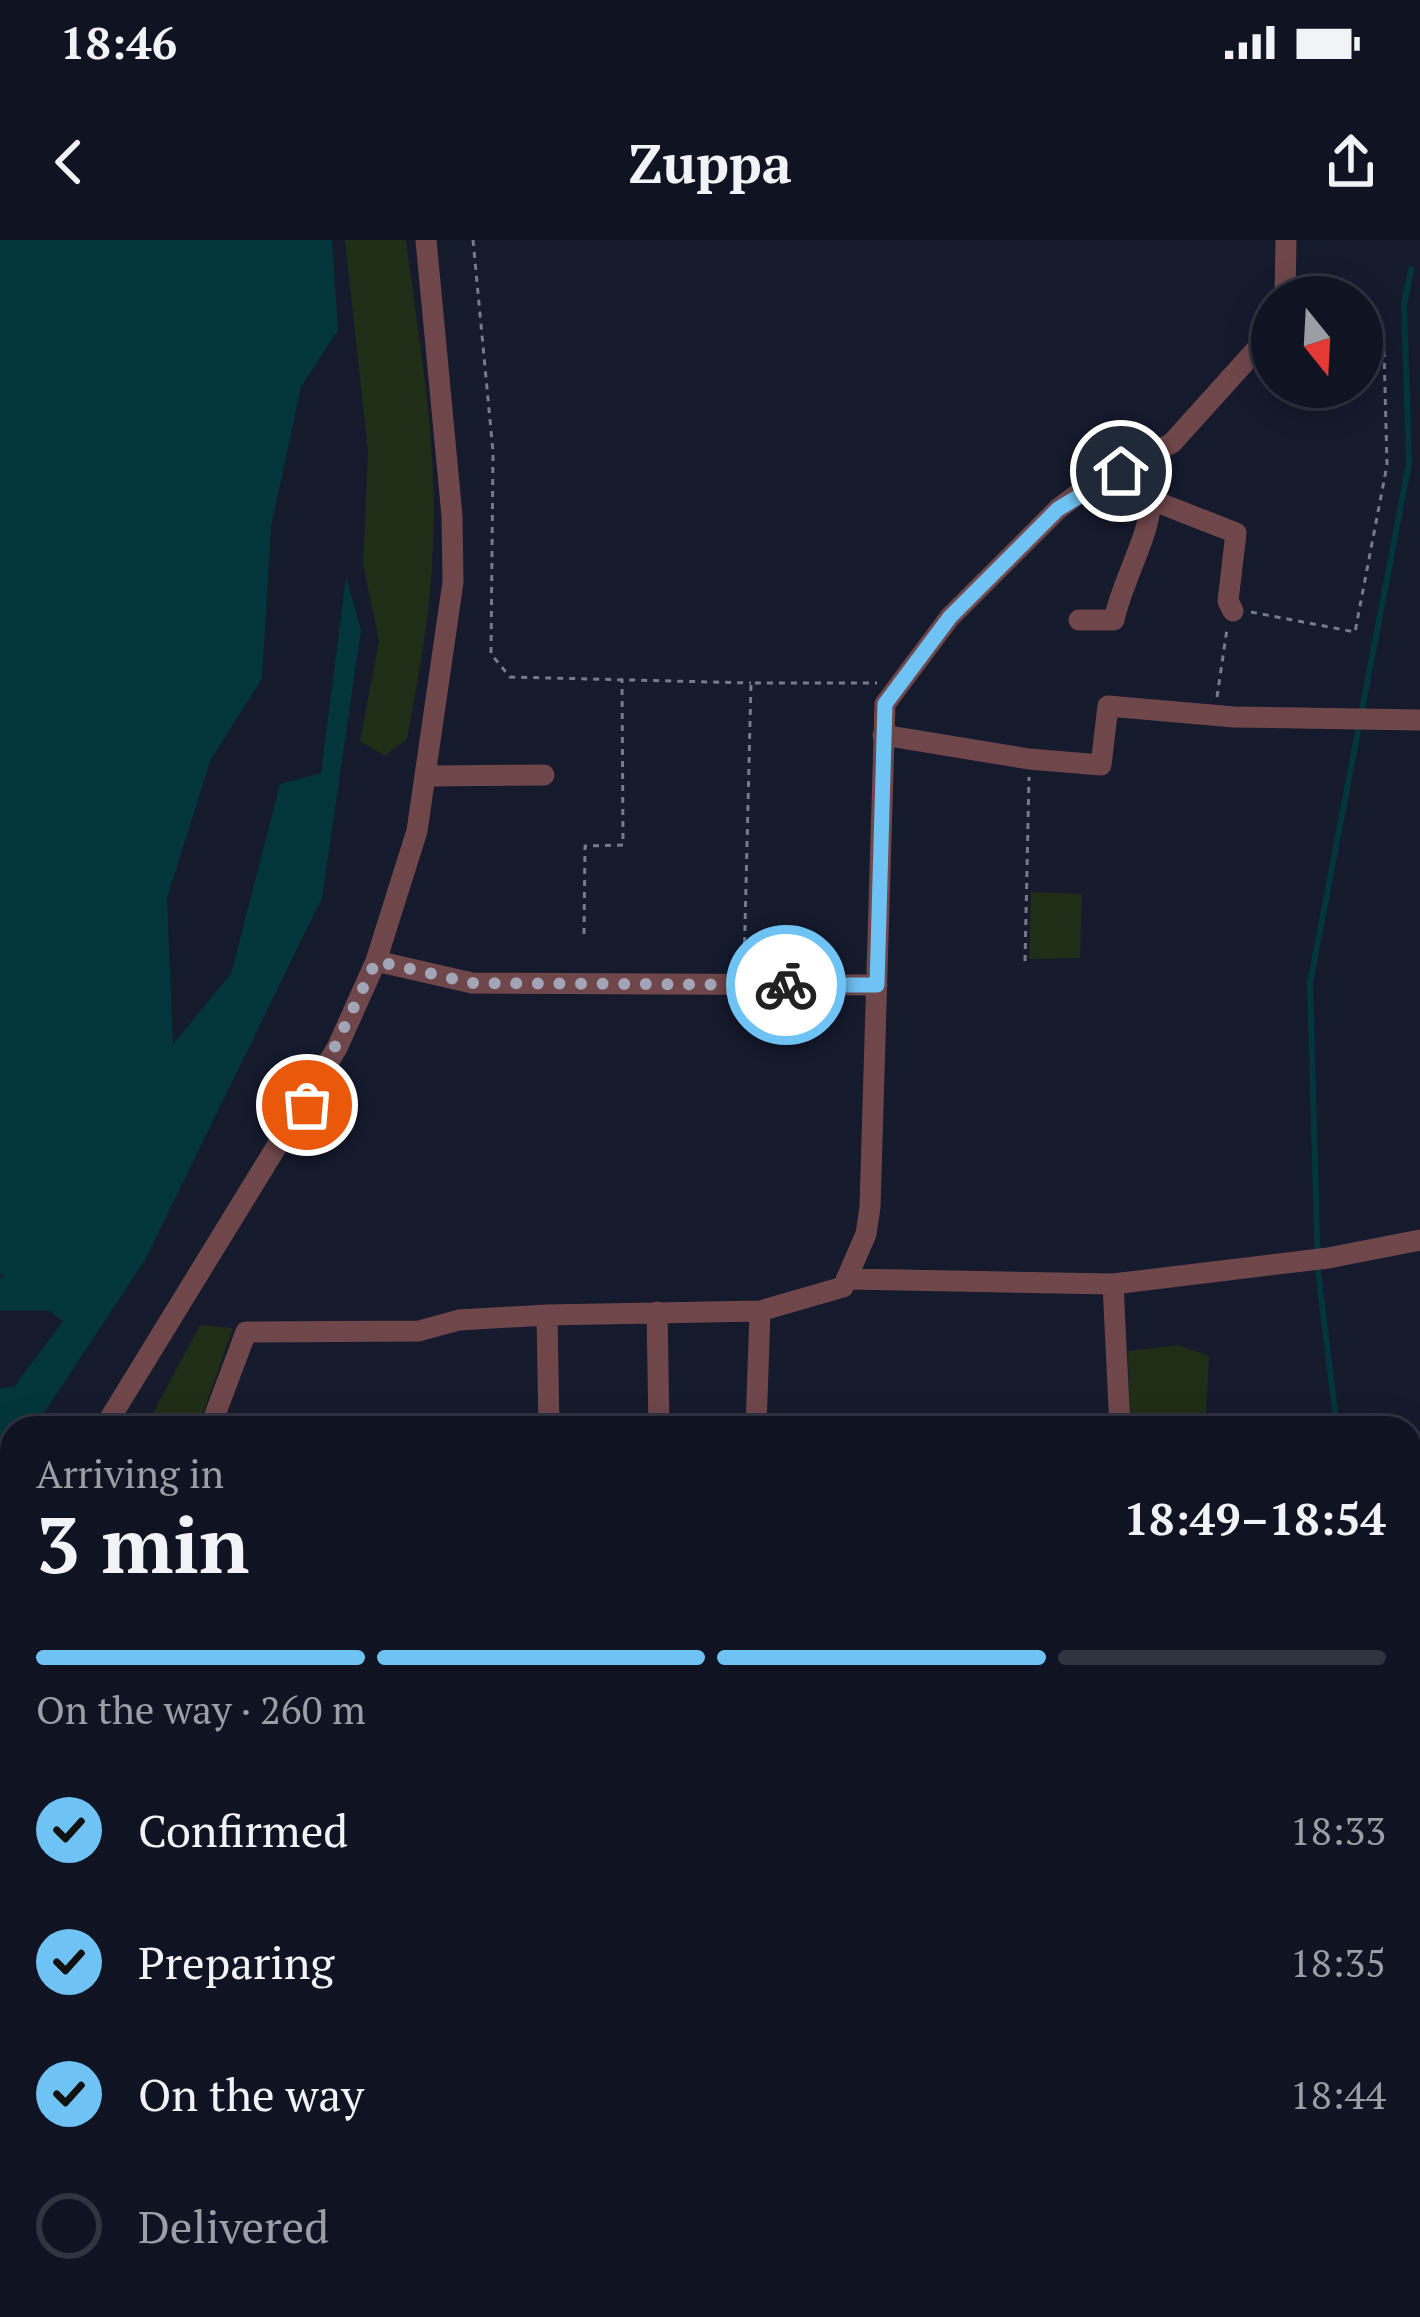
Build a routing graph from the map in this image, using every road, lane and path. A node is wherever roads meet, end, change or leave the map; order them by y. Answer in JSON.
{"nodes":[{"id":1,"x":426,"y":240,"type":"edge"},
{"id":2,"x":473,"y":240,"type":"edge"},
{"id":3,"x":1286,"y":240,"type":"edge"},
{"id":4,"x":1285,"y":276,"type":"edge"},
{"id":5,"x":1383,"y":348,"type":"edge"},
{"id":6,"x":1251,"y":355,"type":"edge"},
{"id":7,"x":1121,"y":471,"type":"junction"},
{"id":8,"x":1150,"y":498,"type":"junction"},
{"id":9,"x":1233,"y":611,"type":"junction"},
{"id":10,"x":1078,"y":620,"type":"dead end"},
{"id":11,"x":622,"y":679,"type":"junction"},
{"id":12,"x":751,"y":683,"type":"junction"},
{"id":13,"x":896,"y":684,"type":"junction"},
{"id":14,"x":1220,"y":716,"type":"junction"},
{"id":15,"x":1420,"y":720,"type":"edge"},
{"id":16,"x":883,"y":735,"type":"junction"},
{"id":17,"x":1029,"y":759,"type":"junction"},
{"id":18,"x":544,"y":775,"type":"dead end"},
{"id":19,"x":429,"y":776,"type":"junction"},
{"id":20,"x":584,"y":934,"type":"dead end"},
{"id":21,"x":376,"y":961,"type":"junction"},
{"id":22,"x":1025,"y":961,"type":"dead end"},
{"id":23,"x":737,"y":984,"type":"junction"},
{"id":24,"x":877,"y":985,"type":"junction"},
{"id":25,"x":1420,"y":1240,"type":"edge"},
{"id":26,"x":849,"y":1279,"type":"junction"},
{"id":27,"x":1113,"y":1284,"type":"junction"},
{"id":28,"x":760,"y":1311,"type":"junction"},
{"id":29,"x":656,"y":1312,"type":"junction"},
{"id":30,"x":547,"y":1315,"type":"junction"},
{"id":31,"x":112,"y":1416,"type":"edge"},
{"id":32,"x":214,"y":1416,"type":"edge"},
{"id":33,"x":549,"y":1416,"type":"edge"},
{"id":34,"x":659,"y":1416,"type":"edge"},
{"id":35,"x":756,"y":1416,"type":"edge"},
{"id":36,"x":1119,"y":1416,"type":"edge"}],
"edges":[{"from":1,"to":19,"type":"street"},
{"from":2,"to":11,"type":"path"},
{"from":3,"to":4,"type":"street"},
{"from":5,"to":9,"type":"path"},
{"from":6,"to":7,"type":"street"},
{"from":7,"to":8,"type":"street"},
{"from":7,"to":13,"type":"street"},
{"from":8,"to":9,"type":"street"},
{"from":8,"to":10,"type":"street"},
{"from":9,"to":14,"type":"path"},
{"from":11,"to":12,"type":"path"},
{"from":11,"to":20,"type":"path"},
{"from":12,"to":13,"type":"path"},
{"from":12,"to":23,"type":"path"},
{"from":13,"to":16,"type":"street"},
{"from":14,"to":15,"type":"street"},
{"from":14,"to":17,"type":"street"},
{"from":16,"to":17,"type":"street"},
{"from":16,"to":24,"type":"street"},
{"from":17,"to":22,"type":"path"},
{"from":18,"to":19,"type":"street"},
{"from":19,"to":21,"type":"street"},
{"from":21,"to":23,"type":"street"},
{"from":21,"to":31,"type":"street"},
{"from":23,"to":24,"type":"street"},
{"from":24,"to":26,"type":"street"},
{"from":25,"to":27,"type":"street"},
{"from":26,"to":27,"type":"street"},
{"from":26,"to":28,"type":"street"},
{"from":27,"to":36,"type":"street"},
{"from":28,"to":29,"type":"street"},
{"from":28,"to":35,"type":"street"},
{"from":29,"to":30,"type":"street"},
{"from":29,"to":34,"type":"street"},
{"from":30,"to":32,"type":"street"},
{"from":30,"to":33,"type":"street"}]}
